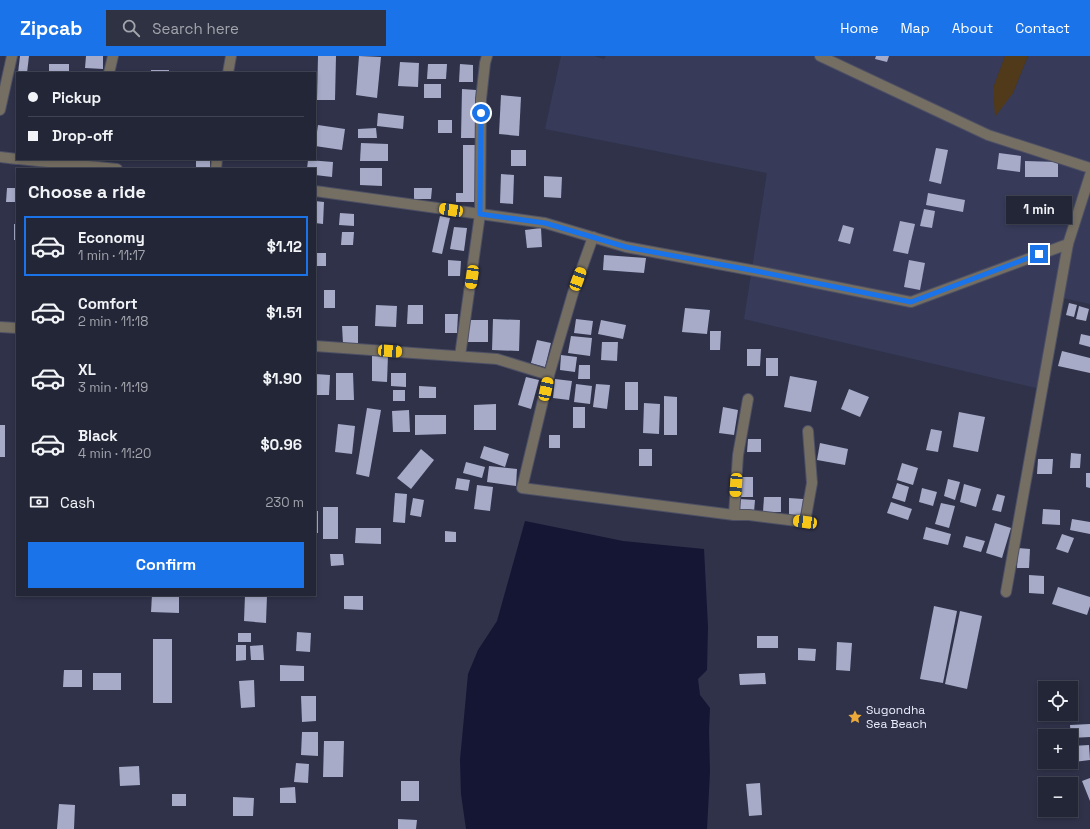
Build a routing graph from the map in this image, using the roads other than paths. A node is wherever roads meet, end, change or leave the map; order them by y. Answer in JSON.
{"nodes":[{"id":1,"x":12,"y":56,"type":"edge"},
{"id":2,"x":113,"y":56,"type":"edge"},
{"id":3,"x":231,"y":56,"type":"edge"},
{"id":4,"x":487,"y":56,"type":"edge"},
{"id":5,"x":820,"y":56,"type":"edge"},
{"id":6,"x":109,"y":72,"type":"edge"},
{"id":7,"x":228,"y":72,"type":"edge"},
{"id":8,"x":0,"y":110,"type":"edge"},
{"id":9,"x":0,"y":157,"type":"edge"},
{"id":10,"x":16,"y":159,"type":"edge"},
{"id":11,"x":41,"y":160,"type":"edge"},
{"id":12,"x":87,"y":162,"type":"edge"},
{"id":13,"x":113,"y":168,"type":"edge"},
{"id":14,"x":1090,"y":168,"type":"edge"},
{"id":15,"x":1090,"y":175,"type":"edge"},
{"id":16,"x":316,"y":191,"type":"edge"},
{"id":17,"x":480,"y":214,"type":"junction"},
{"id":18,"x":593,"y":236,"type":"junction"},
{"id":19,"x":1068,"y":244,"type":"junction"},
{"id":20,"x":0,"y":327,"type":"edge"},
{"id":21,"x":16,"y":328,"type":"edge"},
{"id":22,"x":316,"y":346,"type":"edge"},
{"id":23,"x":460,"y":356,"type":"junction"},
{"id":24,"x":549,"y":375,"type":"junction"},
{"id":25,"x":748,"y":399,"type":"dead end"},
{"id":26,"x":808,"y":431,"type":"dead end"},
{"id":27,"x":734,"y":515,"type":"junction"},
{"id":28,"x":1006,"y":592,"type":"dead end"}],
"edges":[{"from":1,"to":8,"type":"street"},
{"from":2,"to":6,"type":"street"},
{"from":3,"to":7,"type":"street"},
{"from":4,"to":17,"type":"street"},
{"from":5,"to":14,"type":"street"},
{"from":9,"to":10,"type":"street"},
{"from":11,"to":12,"type":"street"},
{"from":12,"to":13,"type":"street"},
{"from":15,"to":19,"type":"street"},
{"from":16,"to":17,"type":"street"},
{"from":17,"to":18,"type":"street"},
{"from":17,"to":23,"type":"street"},
{"from":18,"to":19,"type":"street"},
{"from":18,"to":24,"type":"street"},
{"from":19,"to":28,"type":"street"},
{"from":20,"to":21,"type":"street"},
{"from":22,"to":23,"type":"street"},
{"from":23,"to":24,"type":"street"},
{"from":24,"to":27,"type":"street"},
{"from":25,"to":27,"type":"street"},
{"from":26,"to":27,"type":"street"}]}
